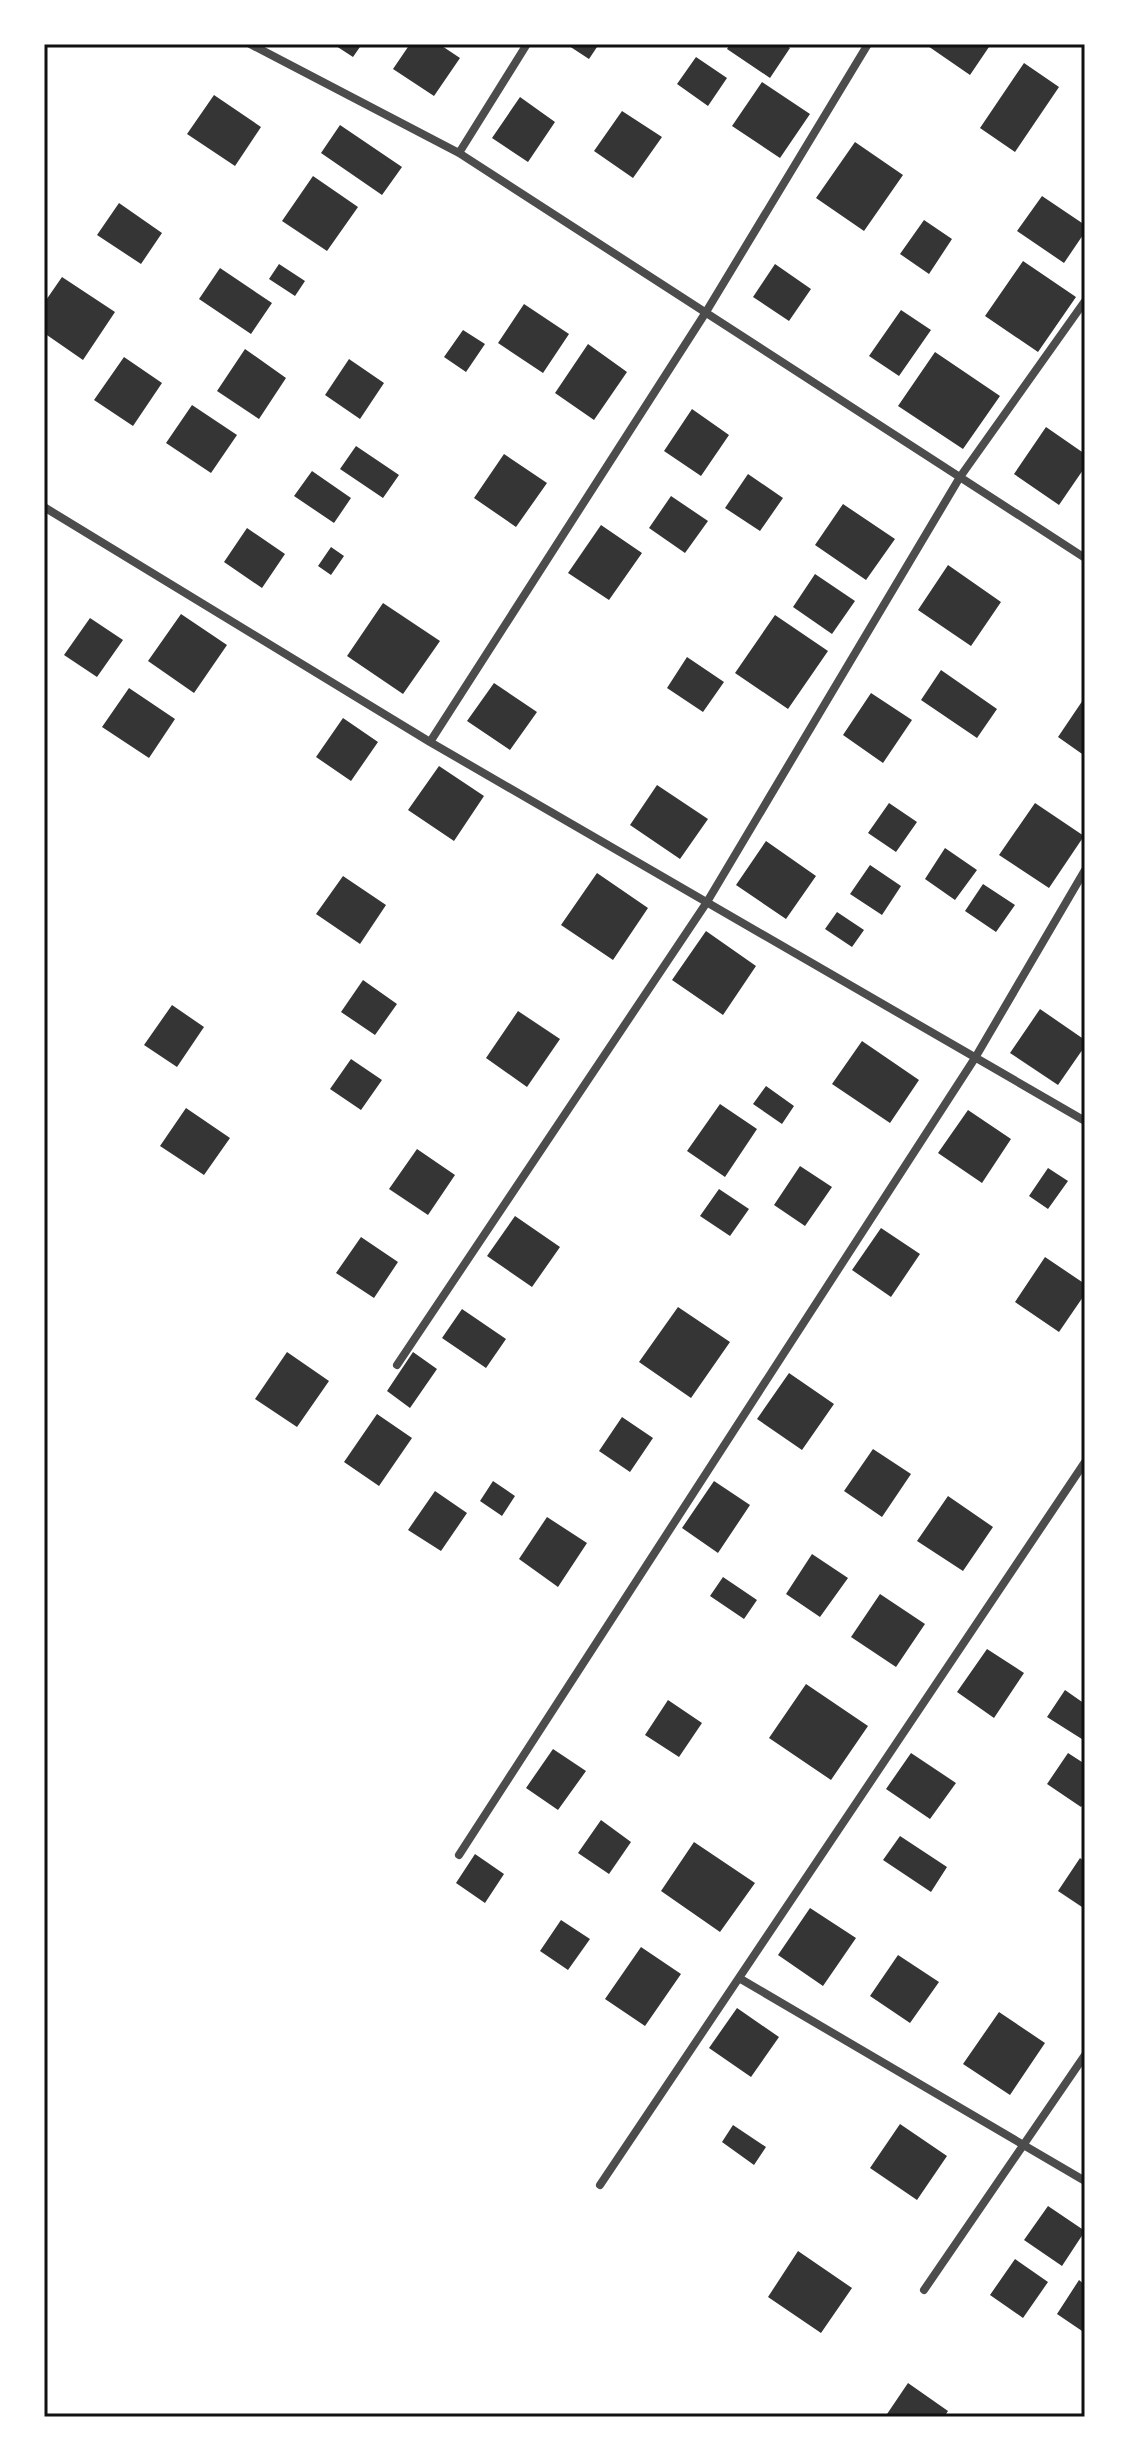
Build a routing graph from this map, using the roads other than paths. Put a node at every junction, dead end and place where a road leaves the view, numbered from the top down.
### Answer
1 (250, 44) edge
2 (527, 44) edge
3 (868, 44) edge
4 (459, 153) junction
5 (1085, 301) edge
6 (706, 312) junction
7 (960, 477) junction
8 (44, 507) edge
9 (1085, 558) edge
10 (430, 742) junction
11 (1085, 870) edge
12 (707, 902) junction
13 (975, 1058) junction
14 (1085, 1121) edge
15 (397, 1365) dead end
16 (1085, 1462) edge
17 (459, 1855) dead end
18 (739, 1978) junction
19 (1085, 2055) edge
20 (1024, 2144) junction
21 (1085, 2181) edge
22 (600, 2185) dead end
23 (924, 2290) dead end

1 - 4 street
2 - 4 street
3 - 6 street
4 - 6 street
5 - 7 street
6 - 7 street
6 - 10 street
7 - 9 street
7 - 12 street
8 - 10 street
10 - 12 street
11 - 13 street
12 - 13 street
12 - 15 street
13 - 14 street
13 - 17 street
16 - 18 street
18 - 20 street
18 - 22 street
19 - 20 street
20 - 21 street
20 - 23 street

